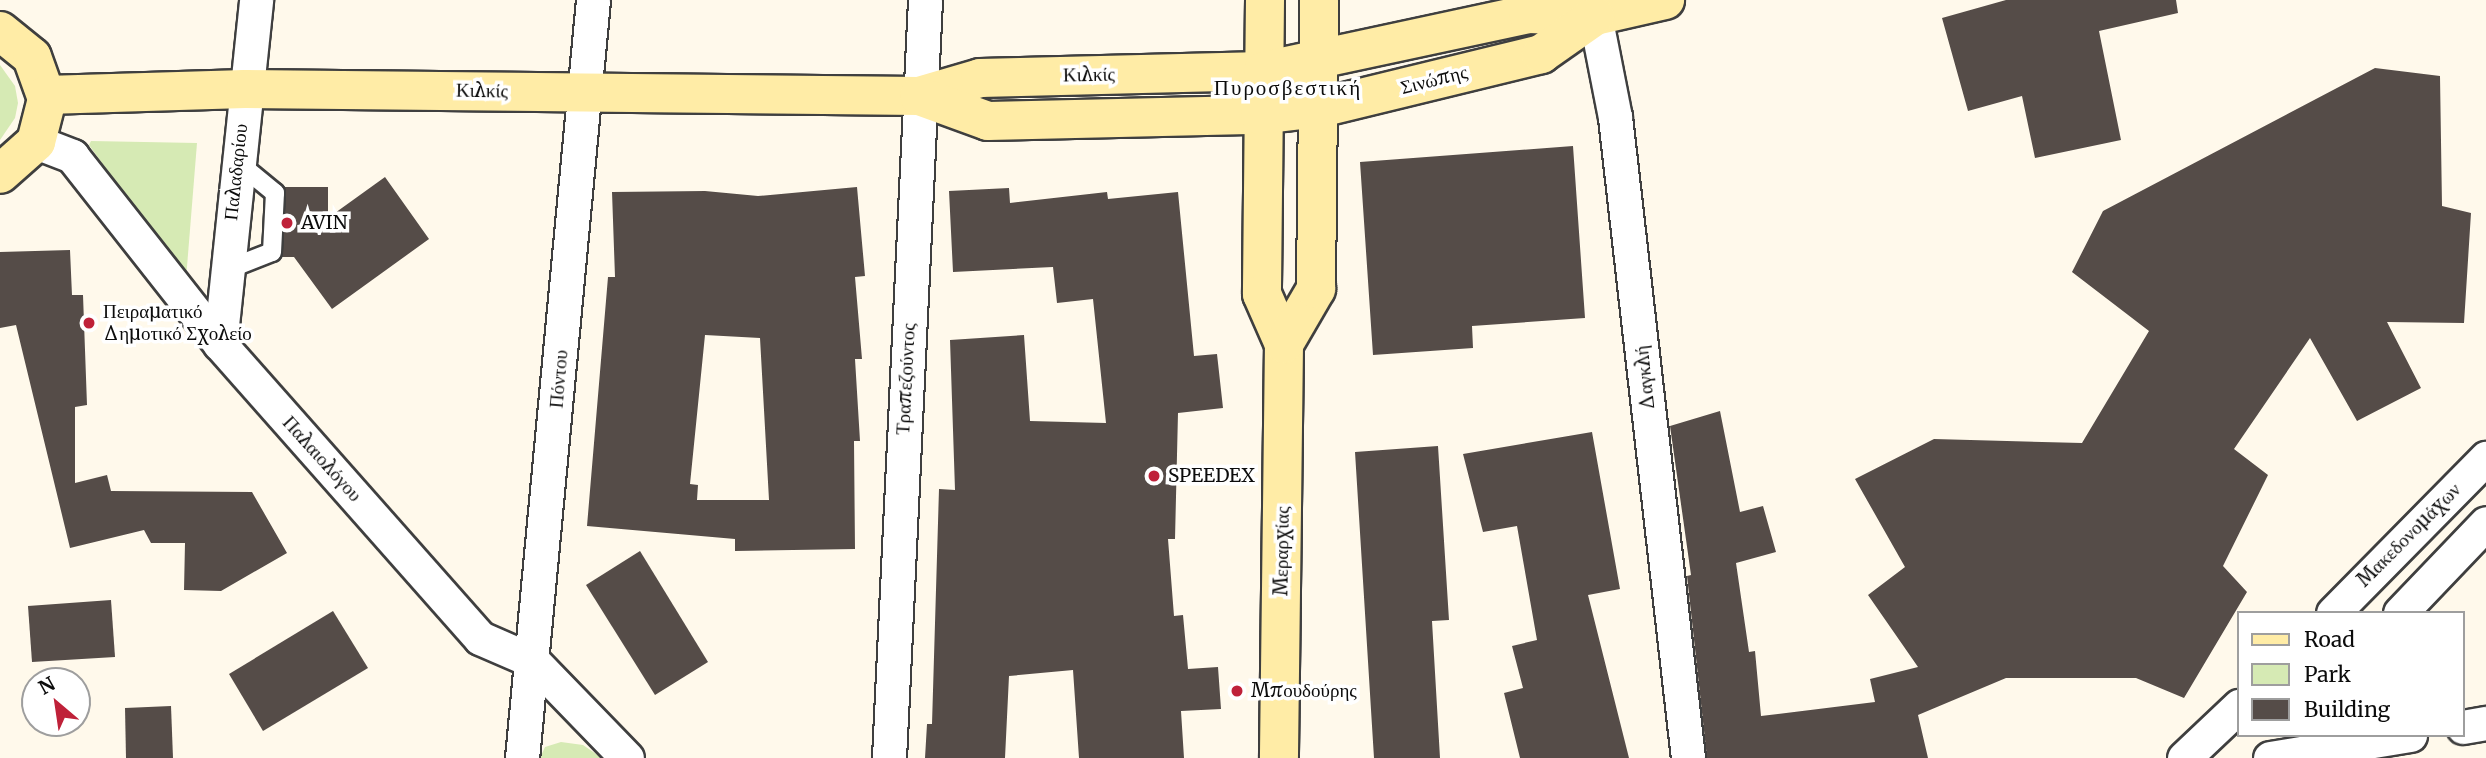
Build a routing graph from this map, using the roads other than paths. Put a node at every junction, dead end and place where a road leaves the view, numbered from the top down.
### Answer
1 (256, 0) edge
2 (593, 0) edge
3 (925, 0) edge
4 (1265, 0) edge
5 (1319, 0) edge
6 (1665, 0) edge
7 (1594, 8) edge
8 (0, 13) edge
9 (0, 31) edge
10 (32, 57) junction
11 (1319, 61) junction
12 (1263, 71) junction
13 (245, 89) junction
14 (585, 92) junction
15 (46, 95) junction
16 (919, 96) junction
17 (1320, 108) junction
18 (1261, 115) junction
19 (36, 142) junction
20 (0, 174) edge
21 (220, 344) junction
22 (1284, 344) junction
23 (2486, 458) edge
24 (2486, 523) edge
25 (2335, 611) edge
26 (2402, 611) edge
27 (533, 661) junction
28 (2238, 707) edge
29 (2486, 723) edge
30 (2465, 727) edge
31 (2287, 737) edge
32 (2398, 737) edge
33 (522, 758) edge
34 (627, 758) edge
35 (889, 758) edge
36 (1279, 758) edge
37 (1688, 758) edge
38 (2184, 758) edge
39 (2269, 758) edge

1 - 13 street, Παλαδαρίου
2 - 14 street, Πόντου
3 - 16 street, Τραπεζούντος
4 - 12 main road, Μεραρχίας
5 - 11 main road, Μεραρχίας
6 - 7 main road, Σινώπης
7 - 11 main road, Σινώπης
7 - 17 main road, Σινώπης
7 - 37 street, Δαγκλή
8 - 10 street
9 - 10 main road
10 - 15 main road
11 - 12 main road, Σινώπης
11 - 17 main road, Μεραρχίας
12 - 16 main road, Κιλκίς
12 - 18 main road, Μεραρχίας
13 - 14 main road, Κιλκίς
13 - 15 main road, Κιλκίς
13 - 21 street, Παλαδαρίου
14 - 16 main road, Κιλκίς
14 - 27 street, Πόντου
15 - 19 main road
16 - 18 main road, Κιλκίς
16 - 35 street, Τραπεζούντος
17 - 18 main road, Σινώπης
17 - 22 main road, Μεραρχίας
18 - 22 main road, Μεραρχίας
19 - 20 main road
19 - 21 street, Παλαιολόγου
21 - 27 street, Παλαιολόγου
22 - 36 main road, Μεραρχίας
23 - 25 street, Μακεδονομάχων
24 - 26 street
27 - 33 street, Πόντου
27 - 34 street, Παλαιολόγου
28 - 38 street
29 - 30 street
31 - 39 street
32 - 39 street

